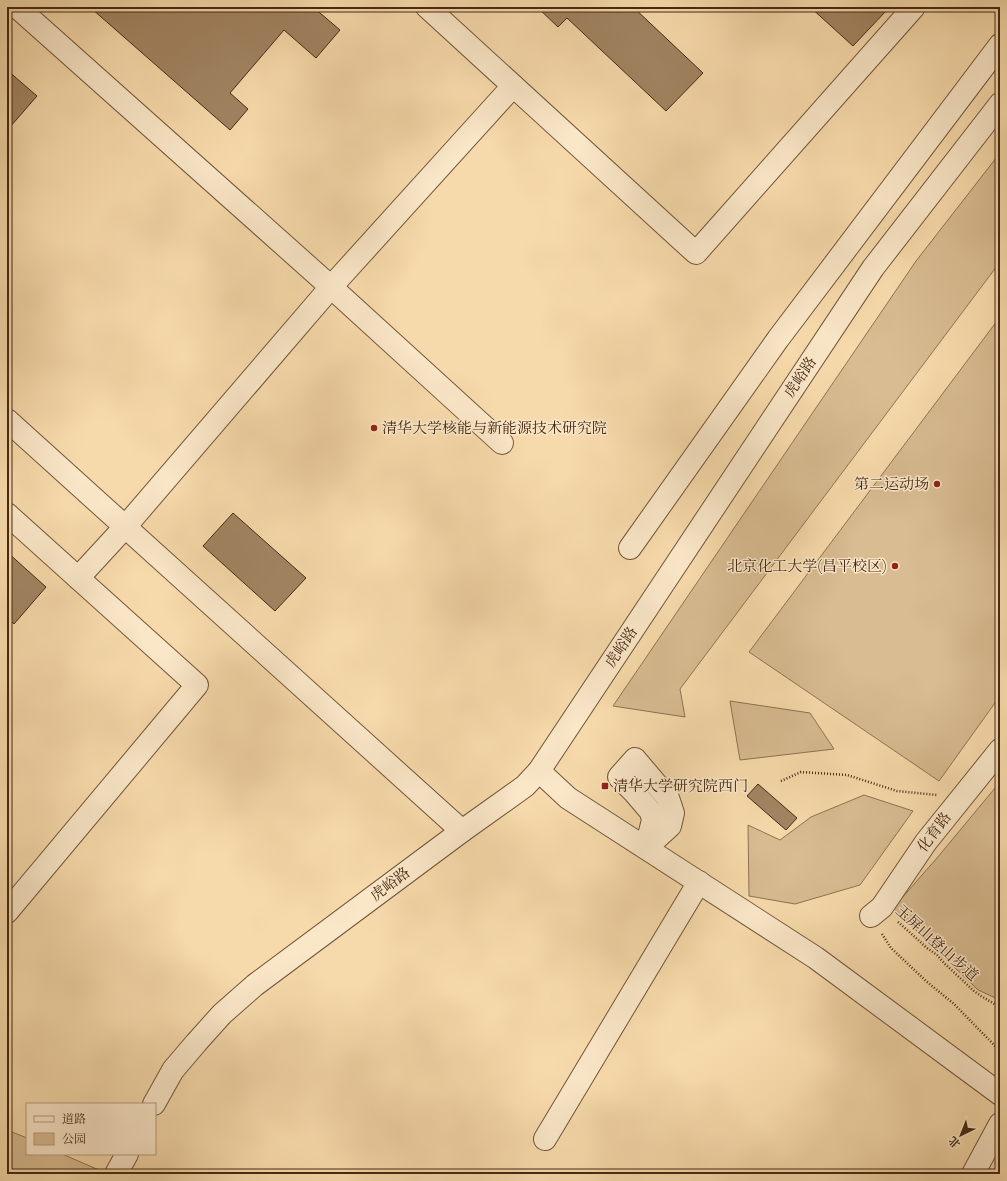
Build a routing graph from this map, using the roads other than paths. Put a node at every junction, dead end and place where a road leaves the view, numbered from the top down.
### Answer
1 (17, 7) edge
2 (427, 7) edge
3 (914, 7) edge
4 (1000, 45) edge
5 (513, 86) junction
6 (1000, 104) edge
7 (331, 287) junction
8 (7, 420) edge
9 (502, 443) dead end
10 (7, 514) edge
11 (125, 527) junction
12 (630, 548) dead end
13 (78, 578) junction
14 (1000, 750) edge
15 (539, 771) junction
16 (462, 831) junction
17 (699, 882) junction
18 (7, 912) edge
19 (876, 912) road end
20 (1000, 1094) edge
21 (155, 1103) edge
22 (1000, 1124) edge
23 (545, 1139) dead end
24 (126, 1155) edge
25 (116, 1174) edge
26 (973, 1174) edge

1 - 7 street
2 - 5 street
3 - 5 street
4 - 12 street
5 - 7 street
6 - 15 street, 虎峪路
7 - 9 street
7 - 11 street
8 - 11 street
10 - 13 street
11 - 13 street
11 - 16 street
13 - 18 street
14 - 19 street, 化育路
15 - 16 street, 虎峪路
15 - 17 street
16 - 21 street, 虎峪路
17 - 20 street
17 - 23 street
22 - 26 street
24 - 25 street

